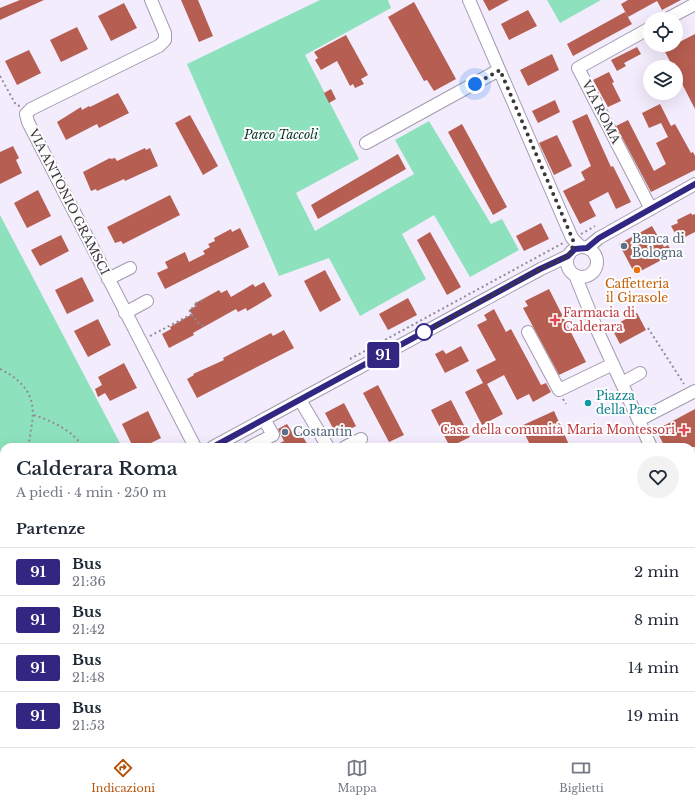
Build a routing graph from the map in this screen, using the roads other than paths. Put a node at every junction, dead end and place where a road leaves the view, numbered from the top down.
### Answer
1 (151, 0) edge
2 (469, 0) edge
3 (695, 4) edge
4 (680, 12) edge
5 (643, 32) edge
6 (500, 70) junction
7 (366, 143) dead end
8 (695, 184) edge
9 (651, 209) junction
10 (578, 247) junction
11 (550, 264) junction
12 (130, 268) dead end
13 (573, 273) junction
14 (590, 274) junction
15 (108, 279) junction
16 (583, 298) junction
17 (147, 301) dead end
18 (125, 313) junction
19 (528, 332) dead end
20 (613, 364) junction
21 (640, 373) dead end
22 (622, 383) junction
23 (692, 393) edge
24 (300, 400) junction
25 (264, 419) junction
26 (639, 420) junction
27 (361, 439) dead end
28 (193, 443) edge
29 (223, 443) edge
30 (258, 443) edge
31 (326, 443) edge
32 (353, 443) edge
33 (650, 443) edge

1 - 15 street, VIA ANTONIO GRAMSCI
2 - 6 street
3 - 4 street
5 - 9 street, VIA ROMA
6 - 7 street
6 - 10 street
8 - 9 street
9 - 10 street
10 - 11 street
10 - 13 street
10 - 14 street
11 - 13 street
11 - 24 street
12 - 15 street
13 - 14 street
13 - 16 street
14 - 16 street
15 - 18 street, VIA ANTONIO GRAMSCI
16 - 20 street
17 - 18 street
18 - 28 street, VIA ANTONIO GRAMSCI
19 - 20 street
20 - 22 street
21 - 22 street
22 - 26 street
23 - 26 street
24 - 25 street
24 - 31 street
25 - 29 street
25 - 30 street
26 - 33 street
27 - 32 street

